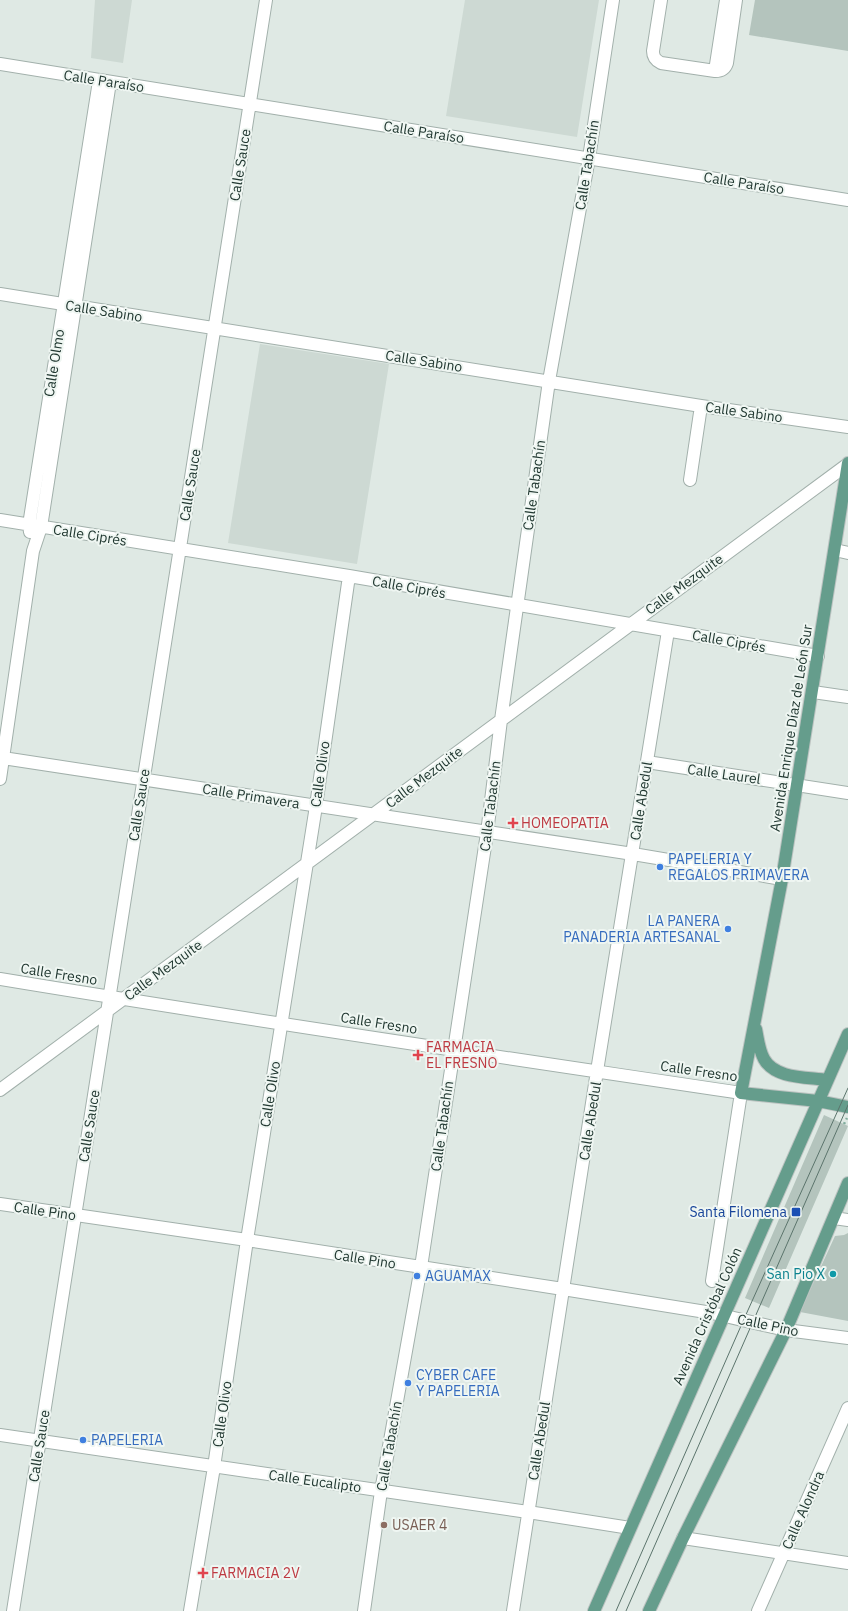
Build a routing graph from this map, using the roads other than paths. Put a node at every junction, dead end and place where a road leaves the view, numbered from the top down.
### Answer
1 (266, 0) edge
2 (613, 0) edge
3 (661, 0) edge
4 (726, 0) edge
5 (736, 0) edge
6 (0, 64) edge
7 (715, 72) junction
8 (105, 82) junction
9 (250, 105) junction
10 (589, 158) junction
11 (848, 200) edge
12 (0, 294) edge
13 (70, 306) junction
14 (214, 328) junction
15 (549, 381) junction
16 (701, 406) junction
17 (848, 427) edge
18 (848, 463) edge
19 (690, 480) dead end
20 (0, 520) edge
21 (28, 525) junction
22 (41, 527) junction
23 (180, 549) junction
24 (835, 550) junction
25 (34, 551) junction
26 (848, 553) edge
27 (349, 576) junction
28 (517, 605) junction
29 (631, 624) junction
30 (668, 631) junction
31 (818, 656) junction
32 (812, 692) junction
33 (848, 697) edge
34 (501, 720) junction
35 (3, 758) junction
36 (647, 762) junction
37 (144, 778) junction
38 (0, 779) edge
39 (797, 784) junction
40 (848, 793) edge
41 (316, 806) junction
42 (373, 815) junction
43 (487, 833) junction
44 (632, 854) junction
45 (306, 864) junction
46 (782, 879) junction
47 (0, 979) edge
48 (109, 997) junction
49 (123, 1000) junction
50 (107, 1011) junction
51 (755, 1022) junction
52 (282, 1023) junction
53 (848, 1034) edge
54 (453, 1050) junction
55 (597, 1071) junction
56 (827, 1080) junction
57 (0, 1090) edge
58 (741, 1093) junction
59 (818, 1101) junction
60 (848, 1107) edge
61 (848, 1183) edge
62 (0, 1204) edge
63 (75, 1215) junction
64 (834, 1218) junction
65 (848, 1220) edge
66 (247, 1240) junction
67 (421, 1267) junction
68 (712, 1281) dead end
69 (563, 1289) junction
70 (724, 1315) junction
71 (786, 1330) junction
72 (848, 1338) edge
73 (848, 1408) edge
74 (0, 1435) edge
75 (40, 1441) junction
76 (214, 1467) junction
77 (381, 1491) junction
78 (528, 1512) junction
79 (630, 1528) junction
80 (683, 1538) junction
81 (784, 1553) junction
82 (848, 1563) edge
83 (13, 1611) edge
84 (190, 1611) edge
85 (364, 1611) edge
86 (513, 1611) edge
87 (594, 1611) edge
88 (650, 1611) edge
89 (758, 1611) edge

1 - 9 street, Calle Sauce
2 - 10 street, Calle Tabachín
3 - 7 street
4 - 7 street
5 - 7 street
6 - 8 street, Calle Paraíso
8 - 9 street, Calle Paraíso
8 - 13 street, Calle Olmo
9 - 10 street, Calle Paraíso
9 - 14 street, Calle Sauce
10 - 11 street, Calle Paraíso
10 - 15 street, Calle Tabachín
12 - 13 street, Calle Sabino
13 - 14 street, Calle Sabino
13 - 21 street, Calle Olmo
13 - 22 street, Calle Olmo
14 - 15 street, Calle Sabino
14 - 23 street, Calle Sauce
15 - 16 street, Calle Sabino
15 - 28 street, Calle Tabachín
16 - 17 street, Calle Sabino
16 - 19 street
18 - 24 main road, Avenida Enrique Díaz de León Sur
18 - 29 street, Calle Mezquite
20 - 21 street, Calle Ciprés
21 - 22 street, Calle Ciprés
21 - 25 street, Calle Olmo
22 - 23 street, Calle Ciprés
22 - 25 street, Calle Olmo
23 - 27 street, Calle Ciprés
23 - 37 street, Calle Sauce
24 - 26 street
24 - 31 main road, Avenida Enrique Díaz de León Sur
25 - 35 street, Calle Olmo
27 - 28 street, Calle Ciprés
27 - 41 street, Calle Olivo
28 - 29 street, Calle Ciprés
28 - 34 street, Calle Tabachín
29 - 30 street, Calle Ciprés
29 - 34 street, Calle Mezquite
30 - 31 street, Calle Ciprés
30 - 36 street, Calle Abedul
31 - 32 main road, Avenida Enrique Díaz de León Sur
32 - 33 street
32 - 39 main road, Avenida Enrique Díaz de León Sur
34 - 42 street, Calle Mezquite
34 - 43 street, Calle Tabachín
35 - 37 street, Calle Primavera
35 - 38 street, Calle Olmo
36 - 39 street, Calle Laurel
36 - 44 street, Calle Abedul
37 - 41 street, Calle Primavera
37 - 48 street, Calle Sauce
39 - 40 street, Calle Laurel
39 - 46 main road, Avenida Enrique Díaz de León Sur
41 - 42 street, Calle Primavera
41 - 45 street, Calle Olivo
42 - 43 street, Calle Primavera
42 - 45 street, Calle Mezquite
43 - 44 street, Calle Primavera
43 - 54 street, Calle Tabachín
44 - 46 street, Calle Primavera
44 - 55 street, Calle Abedul
45 - 49 street, Calle Mezquite
45 - 52 street, Calle Olivo
46 - 51 main road, Avenida Enrique Díaz de León Sur
47 - 48 street, Calle Fresno
48 - 49 street, Calle Fresno
48 - 50 street, Calle Sauce
49 - 50 street, Calle Mezquite
49 - 52 street, Calle Fresno
50 - 57 street, Calle Mezquite
50 - 63 street, Calle Sauce
51 - 56 main road
51 - 58 main road, Avenida Enrique Díaz de León Sur
52 - 54 street, Calle Fresno
52 - 66 street, Calle Olivo
53 - 56 main road, Avenida Cristóbal Colón
54 - 55 street, Calle Fresno
54 - 67 street, Calle Tabachín
55 - 58 street, Calle Fresno
55 - 69 street, Calle Abedul
56 - 59 main road, Avenida Cristóbal Colón
58 - 59 main road, Calle Fresno
58 - 68 street, Avenida Enrique Díaz de León Sur
59 - 60 main road, Calle Fresno
59 - 70 main road, Avenida Cristóbal Colón
61 - 64 main road
62 - 63 street, Calle Pino
63 - 66 street, Calle Pino
63 - 75 street, Calle Sauce
64 - 65 street
64 - 71 main road
66 - 67 street, Calle Pino
66 - 76 street, Calle Olivo
67 - 69 street, Calle Pino
67 - 77 street, Calle Tabachín
69 - 70 street, Calle Pino
69 - 78 street, Calle Abedul
70 - 71 street, Calle Pino
70 - 79 main road, Avenida Cristóbal Colón
71 - 72 street, Calle Pino
71 - 80 main road
73 - 81 street, Calle Alondra
74 - 75 street, Calle Eucalipto
75 - 76 street, Calle Eucalipto
75 - 83 street, Calle Sauce
76 - 77 street, Calle Eucalipto
76 - 84 street, Calle Olivo
77 - 78 street, Calle Eucalipto
77 - 85 street, Calle Tabachín
78 - 79 street, Calle Eucalipto
78 - 86 street, Calle Abedul
79 - 87 main road, Avenida Cristóbal Colón
80 - 81 street
80 - 88 main road
81 - 82 street
81 - 89 street, Calle Alondra

